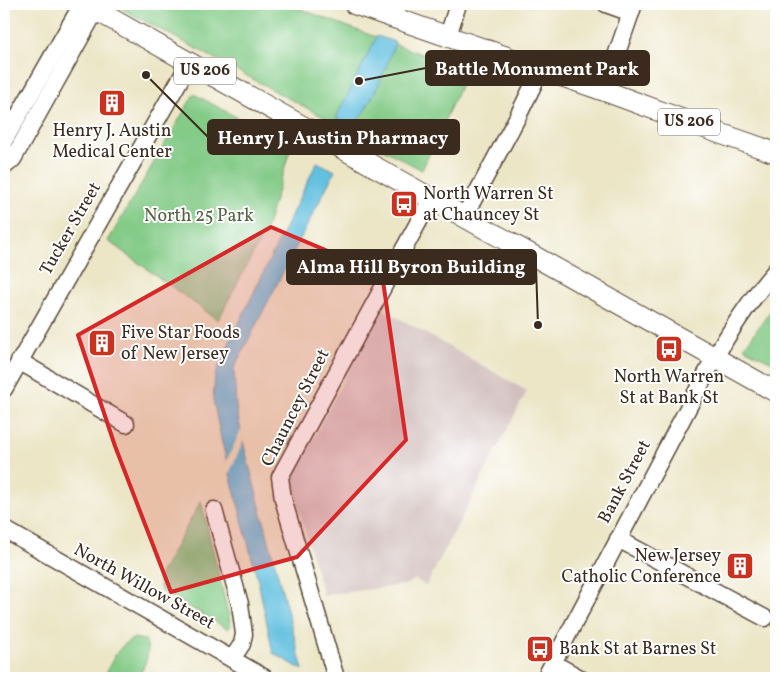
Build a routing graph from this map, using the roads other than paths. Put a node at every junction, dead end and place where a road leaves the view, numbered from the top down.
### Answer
1 (354, 4) edge
2 (458, 4) edge
3 (606, 4) edge
4 (88, 6) edge
5 (633, 8) edge
6 (448, 36) junction
7 (190, 62) junction
8 (541, 69) junction
9 (602, 90) junction
10 (4, 140) edge
11 (776, 153) edge
12 (4, 167) edge
13 (431, 199) junction
14 (464, 217) junction
15 (776, 270) edge
16 (715, 357) junction
17 (19, 361) junction
18 (4, 389) edge
19 (776, 392) edge
20 (126, 424) dead end
21 (214, 510) dead end
22 (4, 530) edge
23 (618, 539) junction
24 (766, 618) dead end
25 (232, 659) junction
26 (553, 663) junction
27 (265, 678) edge
28 (336, 678) edge
29 (544, 678) edge
30 (580, 678) edge

1 - 6 main road, US 206
2 - 6 street
3 - 5 street
4 - 7 main road, US 206
4 - 10 street
4 - 12 street
5 - 9 street
6 - 8 main road, US 206
7 - 13 main road, US 206
7 - 17 street, Tucker Street
8 - 9 main road, US 206
8 - 14 street
9 - 11 main road, US 206
13 - 14 main road, US 206
13 - 28 street, Chauncey Street
14 - 16 main road, US 206
15 - 16 street, Bank Street
16 - 19 main road, US 206
16 - 23 street, Bank Street
17 - 18 street, Tucker Street
17 - 20 street
21 - 25 street
22 - 25 street, North Willow Street
23 - 24 street
23 - 26 street, Bank Street
25 - 27 street, North Willow Street
26 - 29 street, Bank Street
26 - 30 street

